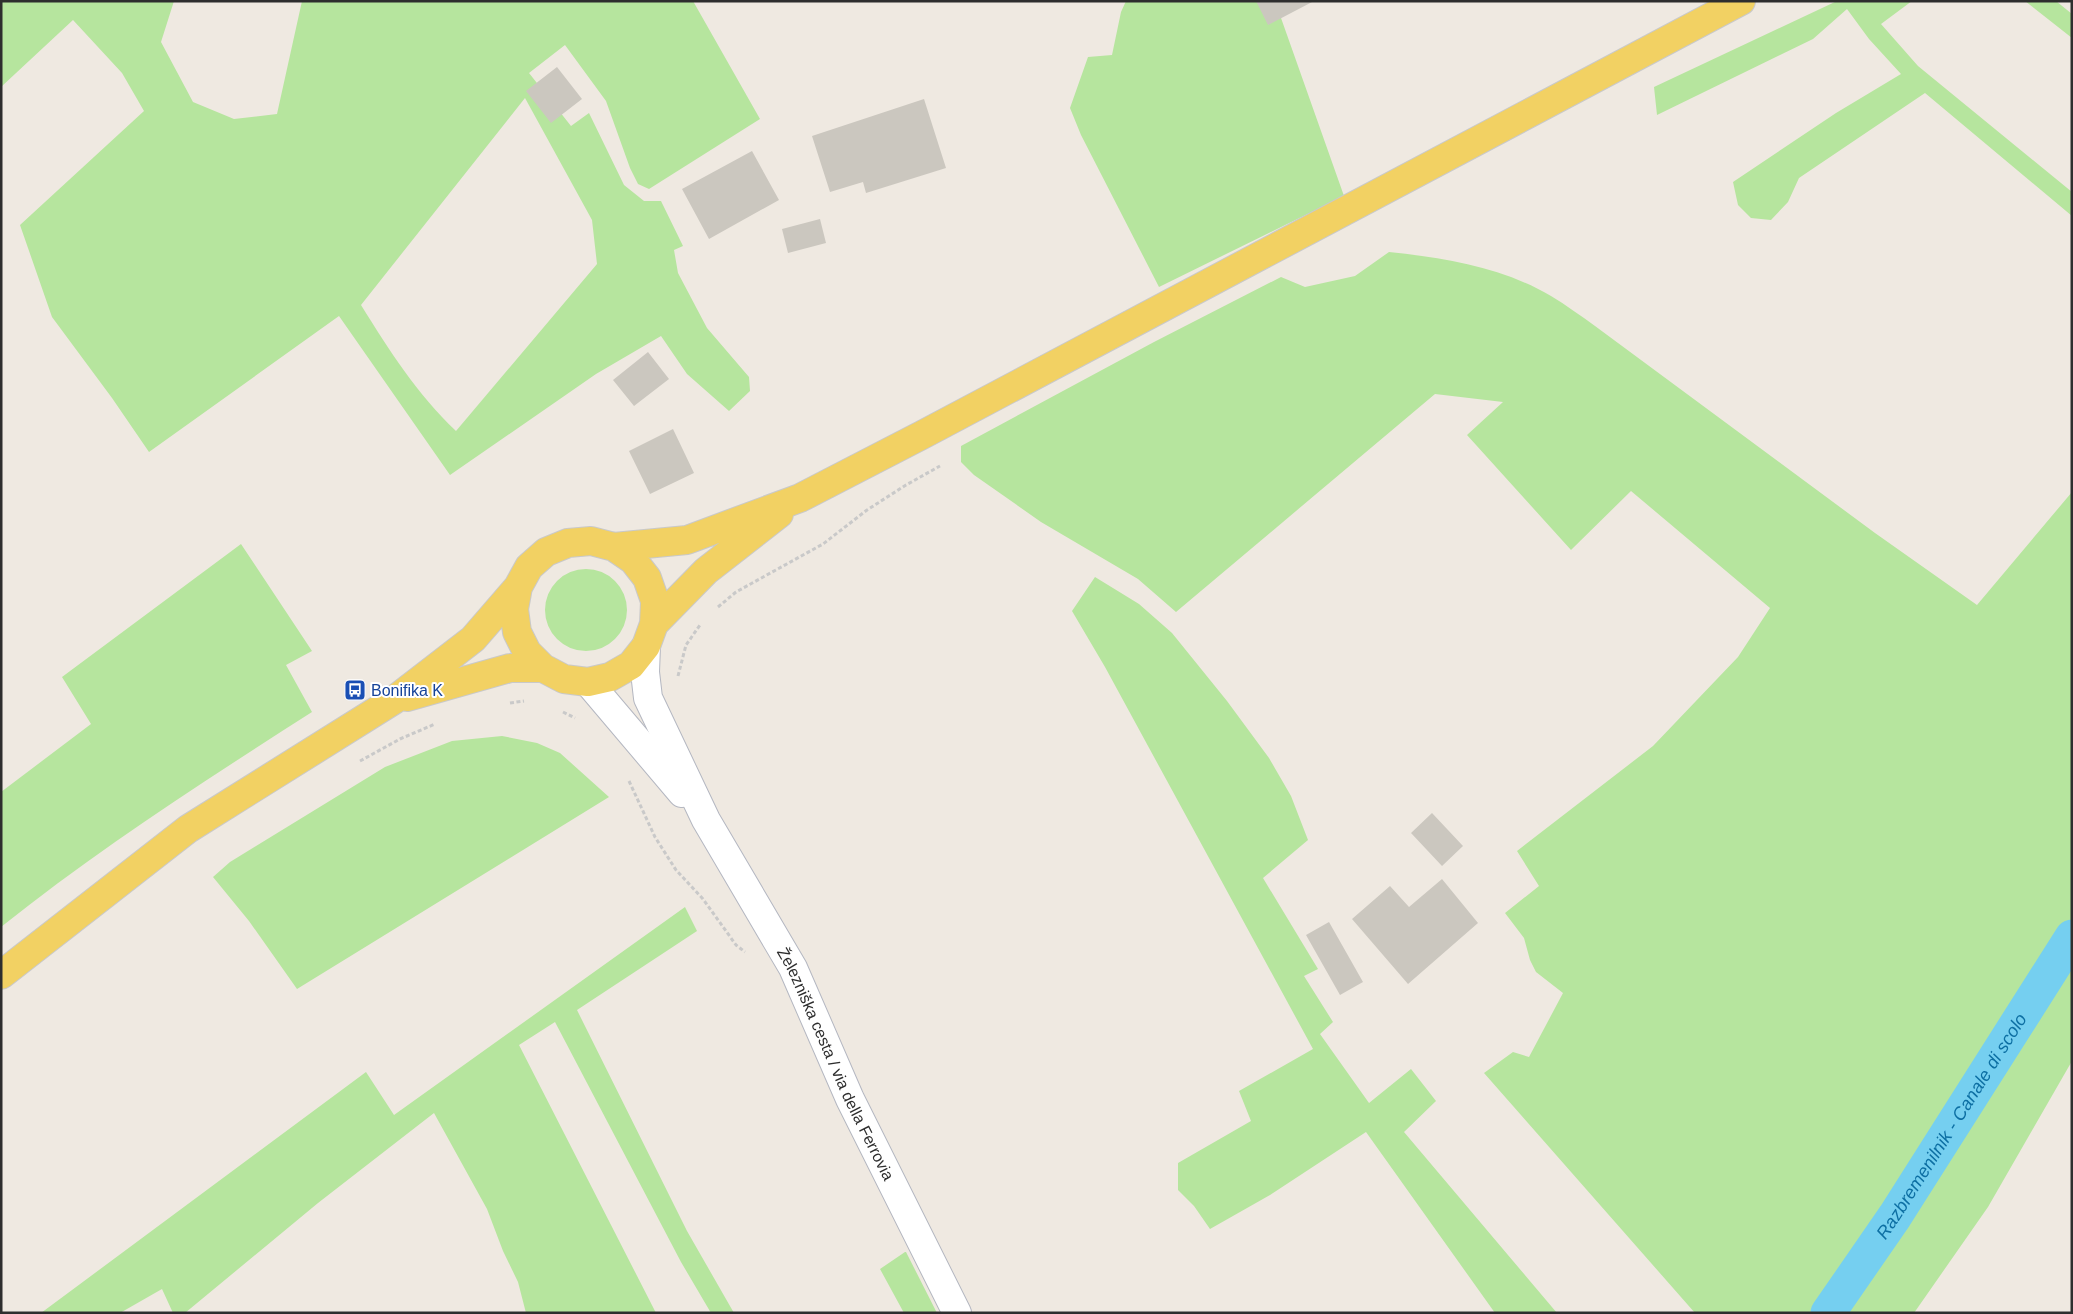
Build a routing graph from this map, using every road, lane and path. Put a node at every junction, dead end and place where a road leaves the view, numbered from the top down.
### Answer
1 (1741, 1) edge
2 (940, 466) dead end
3 (800, 498) junction
4 (614, 547) junction
5 (518, 587) junction
6 (713, 611) dead end
7 (700, 624) dead end
8 (650, 635) junction
9 (543, 668) junction
10 (678, 678) dead end
11 (588, 682) junction
12 (394, 700) junction
13 (532, 701) dead end
14 (504, 703) dead end
15 (556, 710) dead end
16 (442, 721) dead end
17 (579, 721) dead end
18 (357, 762) dead end
19 (625, 774) dead end
20 (706, 820) junction
21 (751, 956) dead end
22 (1, 975) edge
23 (956, 1313) edge

1 - 3 main road
2 - 6 path
3 - 4 main road
3 - 8 main road
4 - 5 main road
4 - 8 main road
5 - 9 main road
5 - 12 main road
7 - 10 path
8 - 11 main road
8 - 20 street, Železniška cesta / via della Ferrovia
9 - 11 main road
9 - 12 main road
11 - 20 street, Železniška cesta / via della Ferrovia
12 - 22 main road
13 - 14 path
15 - 17 path
16 - 18 path
19 - 21 path
20 - 23 street, Železniška cesta / via della Ferrovia

